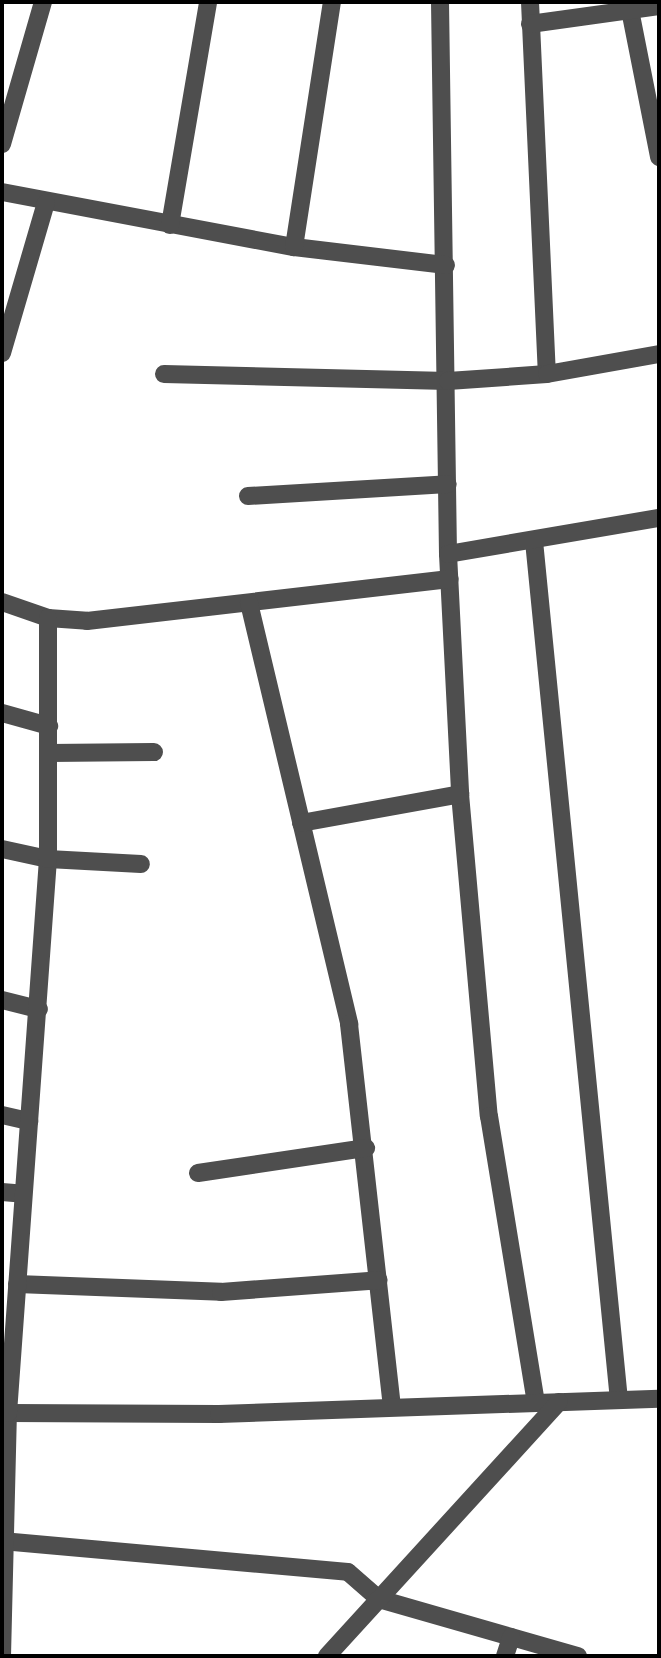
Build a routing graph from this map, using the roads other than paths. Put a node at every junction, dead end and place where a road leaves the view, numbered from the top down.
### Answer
1 (43, 2) edge
2 (208, 2) edge
3 (332, 2) edge
4 (440, 2) edge
5 (530, 2) edge
6 (659, 6) edge
7 (630, 10) junction
8 (530, 24) junction
9 (2, 144) edge
10 (659, 157) edge
11 (2, 192) edge
12 (46, 202) junction
13 (170, 225) junction
14 (293, 247) junction
15 (446, 265) junction
16 (2, 353) edge
17 (659, 355) edge
18 (164, 374) dead end
19 (547, 374) junction
20 (448, 381) junction
21 (448, 484) junction
22 (248, 496) dead end
23 (659, 518) edge
24 (534, 541) junction
25 (448, 554) junction
26 (450, 579) junction
27 (2, 602) edge
28 (249, 603) junction
29 (48, 618) junction
30 (2, 713) edge
31 (49, 726) junction
32 (154, 752) dead end
33 (49, 753) junction
34 (460, 794) junction
35 (301, 823) junction
36 (2, 849) edge
37 (48, 859) junction
38 (141, 864) dead end
39 (2, 1000) edge
40 (39, 1010) junction
41 (2, 1115) edge
42 (29, 1121) junction
43 (366, 1148) junction
44 (198, 1173) dead end
45 (2, 1192) edge
46 (23, 1194) junction
47 (379, 1280) junction
48 (17, 1284) junction
49 (7, 1356) edge
50 (659, 1399) edge
51 (619, 1400) junction
52 (536, 1402) junction
53 (559, 1402) junction
54 (392, 1407) junction
55 (8, 1413) junction
56 (4, 1541) edge
57 (379, 1599) junction
58 (511, 1637) junction
59 (2, 1656) edge
60 (327, 1656) edge
61 (505, 1656) edge
62 (578, 1656) edge

1 - 9 street
2 - 13 street
3 - 14 street
4 - 15 street
5 - 8 street
6 - 7 street
7 - 8 street
7 - 10 street
8 - 19 street
11 - 12 street
12 - 13 street
12 - 16 street
13 - 14 street
14 - 15 street
15 - 20 street
17 - 19 street
18 - 20 street
19 - 20 street
20 - 21 street
21 - 22 street
21 - 25 street
23 - 24 street
24 - 25 street
24 - 51 street
25 - 26 street
26 - 28 street
26 - 34 street
27 - 29 street
28 - 29 street
28 - 35 street
29 - 31 street
30 - 31 street
31 - 33 street
32 - 33 street
33 - 37 street
34 - 35 street
34 - 52 street
35 - 43 street
36 - 37 street
37 - 38 street
37 - 40 street
39 - 40 street
40 - 42 street
41 - 42 street
42 - 46 street
43 - 44 street
43 - 47 street
45 - 46 street
46 - 48 street
47 - 48 street
47 - 54 street
48 - 49 street
49 - 55 street
50 - 51 street
51 - 53 street
52 - 53 street
52 - 54 street
53 - 57 street
54 - 55 street
55 - 56 street
56 - 57 street
56 - 59 street
57 - 58 street
57 - 60 street
58 - 61 street
58 - 62 street

